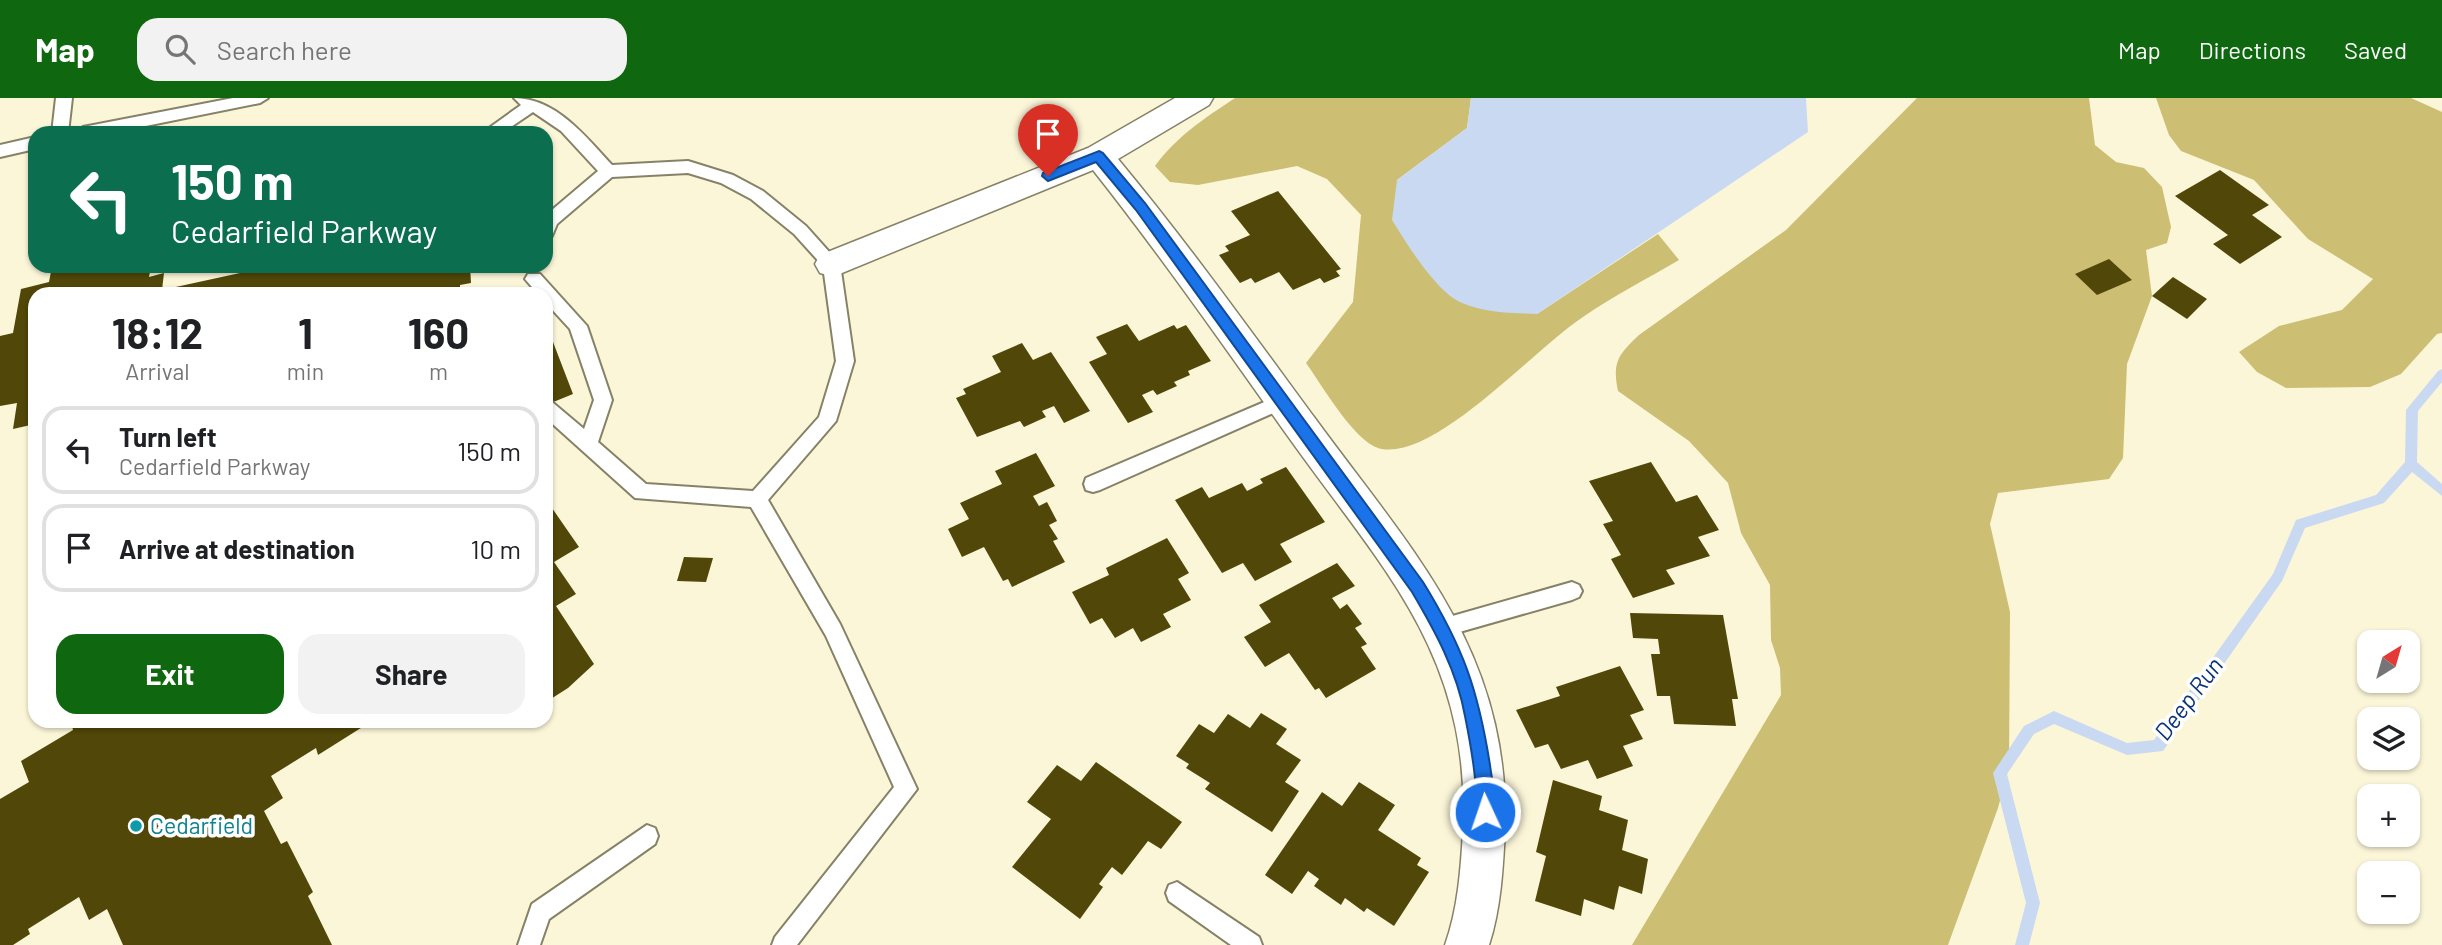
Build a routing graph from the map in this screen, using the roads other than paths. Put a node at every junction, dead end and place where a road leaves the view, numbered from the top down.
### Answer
1 (64, 98) edge
2 (260, 98) edge
3 (1198, 98) edge
4 (527, 101) edge
5 (61, 126) edge
6 (118, 126) edge
7 (498, 126) edge
8 (28, 145) edge
9 (0, 151) edge
10 (1099, 156) junction
11 (608, 171) junction
12 (553, 218) edge
13 (831, 264) junction
14 (553, 300) edge
15 (1283, 401) junction
16 (553, 413) edge
17 (588, 444) junction
18 (1093, 484) dead end
19 (757, 499) junction
20 (1572, 592) dead end
21 (1442, 628) junction
22 (646, 836) dead end
23 (1177, 892) dead end
24 (528, 945) edge
25 (783, 945) edge
26 (1251, 945) edge
27 (1467, 945) edge

1 - 5 lane
2 - 6 lane
3 - 10 street
4 - 7 lane
4 - 11 lane
8 - 9 lane
10 - 13 street
10 - 15 street
11 - 12 lane
11 - 13 lane
13 - 19 lane
14 - 17 lane
15 - 18 lane
15 - 21 street
16 - 17 lane
17 - 19 lane
19 - 25 lane
20 - 21 lane
21 - 27 street
22 - 24 lane
23 - 26 lane

